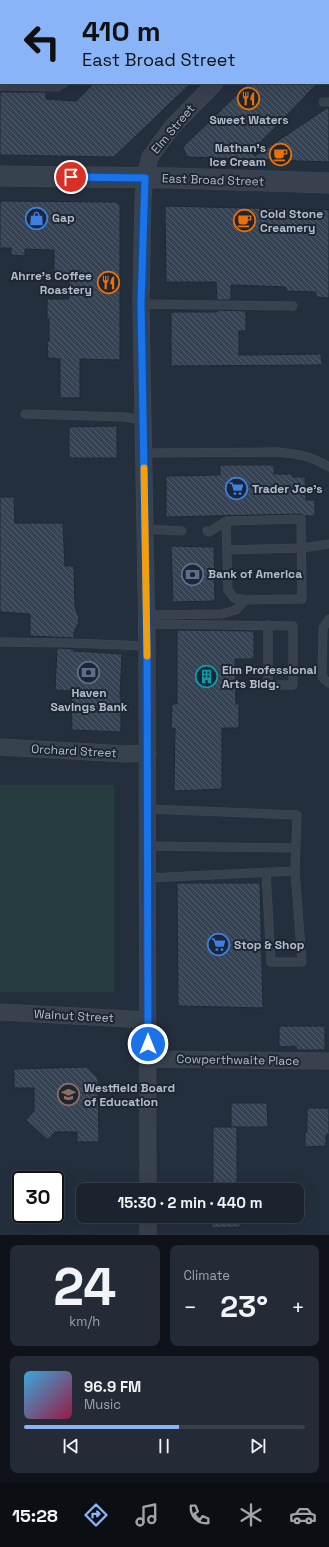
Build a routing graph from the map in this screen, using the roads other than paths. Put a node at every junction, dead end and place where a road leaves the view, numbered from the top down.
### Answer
1 (62, 84) edge
2 (214, 84) edge
3 (0, 86) edge
4 (0, 176) edge
5 (145, 178) junction
6 (329, 183) edge
7 (141, 304) junction
8 (293, 306) dead end
9 (25, 414) dead end
10 (143, 420) junction
11 (144, 453) junction
12 (329, 467) edge
13 (226, 521) junction
14 (145, 530) junction
15 (182, 531) dead end
16 (207, 531) dead end
17 (329, 544) edge
18 (302, 548) junction
19 (228, 550) junction
20 (245, 600) junction
21 (329, 619) edge
22 (147, 620) junction
23 (268, 625) junction
24 (0, 642) edge
25 (147, 646) junction
26 (329, 683) edge
27 (0, 748) edge
28 (148, 753) junction
29 (148, 809) junction
30 (148, 846) junction
31 (296, 848) junction
32 (295, 871) junction
33 (266, 872) junction
34 (148, 878) junction
35 (0, 1012) edge
36 (148, 1020) junction
37 (148, 1059) junction
38 (329, 1061) edge
39 (148, 1183) edge
40 (148, 1223) edge
41 (148, 1235) edge

1 - 3 lane
2 - 5 street, Elm Street
4 - 5 street, East Broad Street
5 - 6 street, East Broad Street
5 - 7 street, Elm Street
7 - 8 lane
7 - 10 street, Elm Street
9 - 10 lane
10 - 11 street, Elm Street
11 - 12 lane
11 - 14 street, Elm Street
13 - 16 lane
13 - 18 lane
13 - 19 lane
14 - 15 lane
14 - 22 street, Elm Street
17 - 18 lane
18 - 19 lane
18 - 20 lane
19 - 20 lane
20 - 22 lane
21 - 26 lane
22 - 23 lane
22 - 25 street, Elm Street
23 - 23 lane
24 - 25 lane
25 - 28 street, Elm Street
27 - 28 street, Orchard Street
28 - 29 street, Elm Street
29 - 30 street, Elm Street
29 - 31 lane
30 - 31 lane
30 - 34 street, Elm Street
31 - 32 lane
32 - 33 lane
32 - 33 lane
33 - 34 lane
34 - 36 street, Elm Street
35 - 36 street, Walnut Street
36 - 37 street, Elm Street
37 - 38 street, Cowperthwaite Place
37 - 39 street, Elm Street
40 - 41 street

